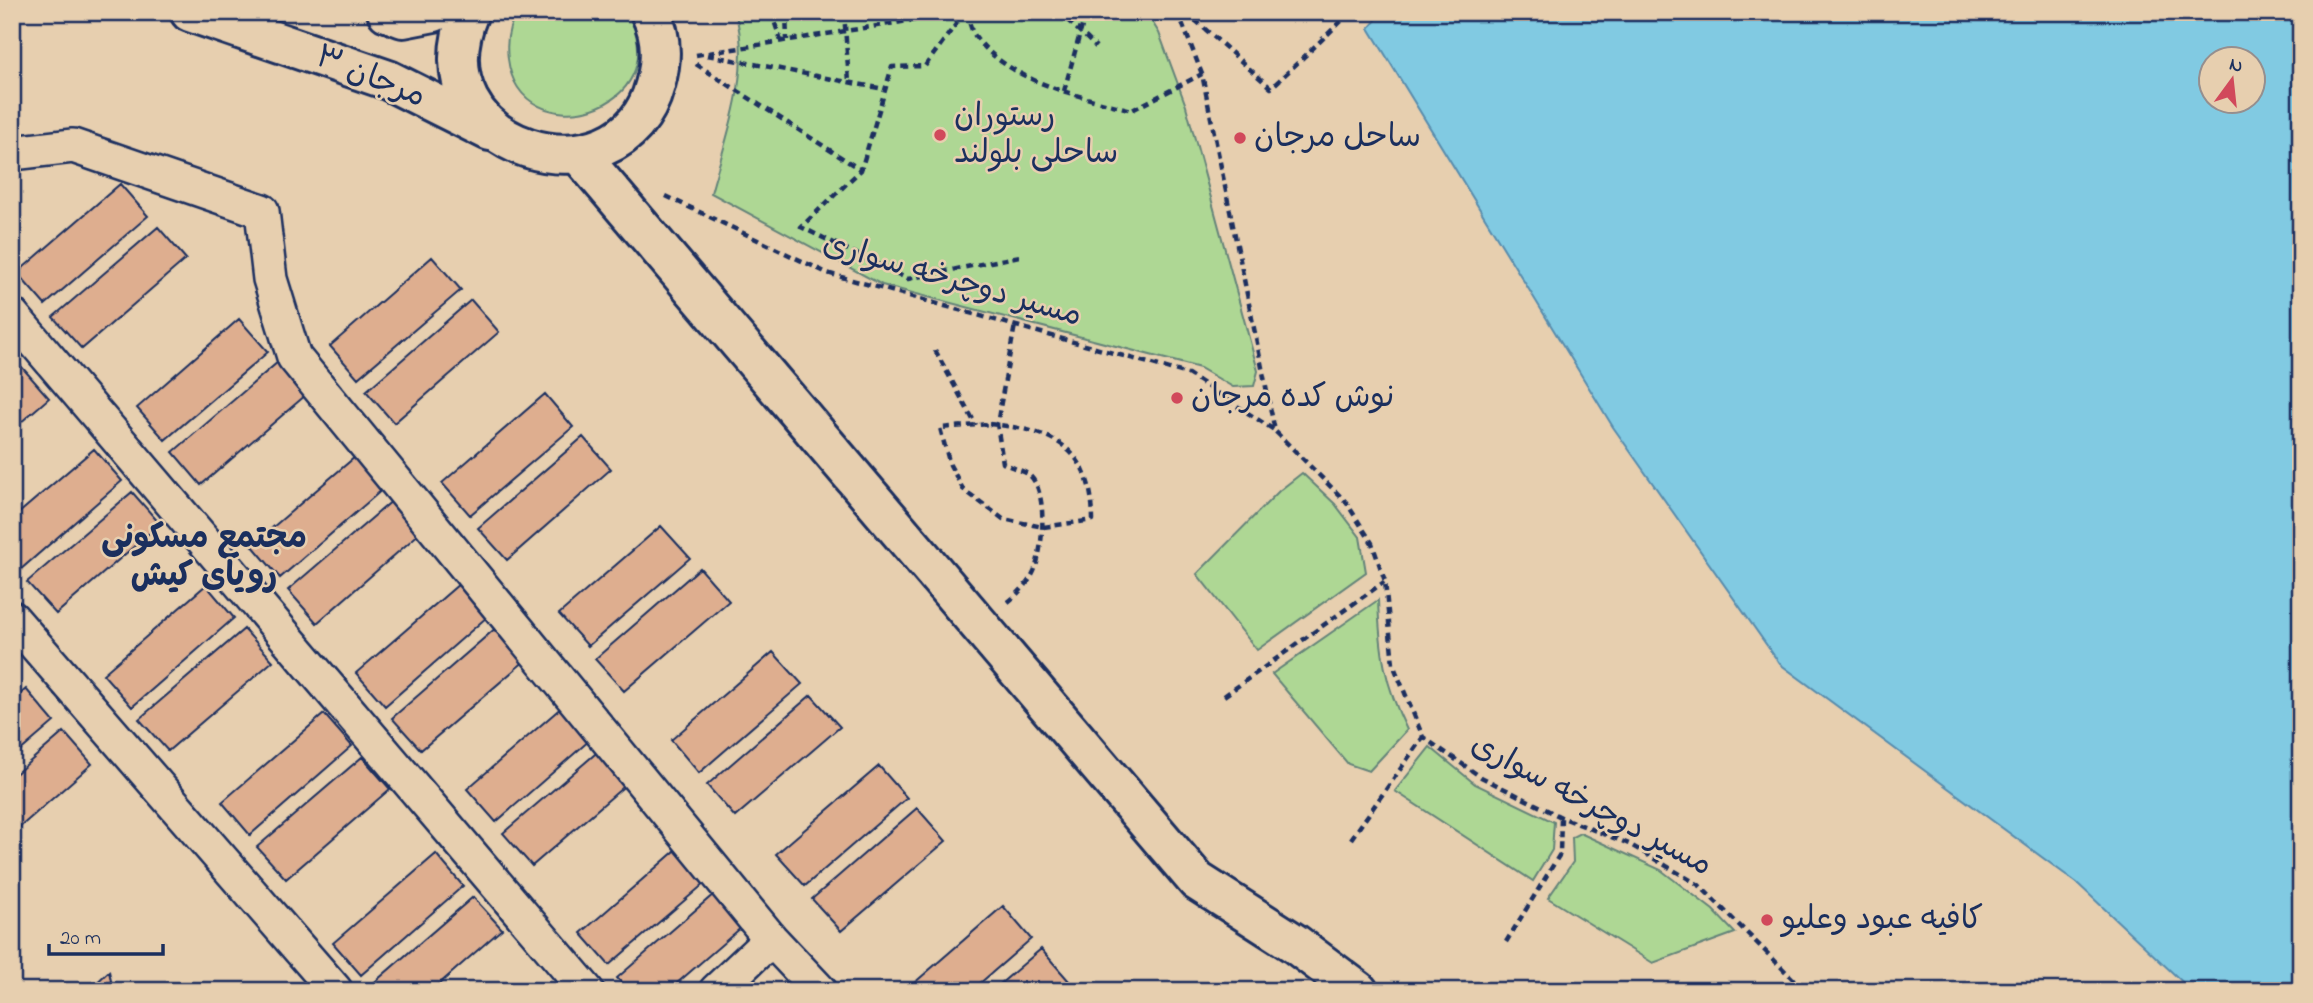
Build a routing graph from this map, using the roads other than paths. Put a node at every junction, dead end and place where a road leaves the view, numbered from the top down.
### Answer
1 (190, 12) edge
2 (387, 12) edge
3 (433, 12) edge
4 (469, 12) edge
5 (650, 12) edge
6 (505, 139) junction
7 (12, 153) edge
8 (578, 153) junction
9 (12, 315) edge
10 (12, 618) edge
11 (771, 939) junction
12 (335, 990) edge
13 (587, 991) edge
14 (716, 991) edge
15 (820, 991) edge
16 (1358, 991) edge

1 - 6 street, مرجان ۳
2 - 3 street
4 - 6 street
5 - 8 street
6 - 8 street, مرجان ۳
7 - 11 street
8 - 16 street
9 - 13 street
10 - 12 street
11 - 14 street
11 - 15 street

